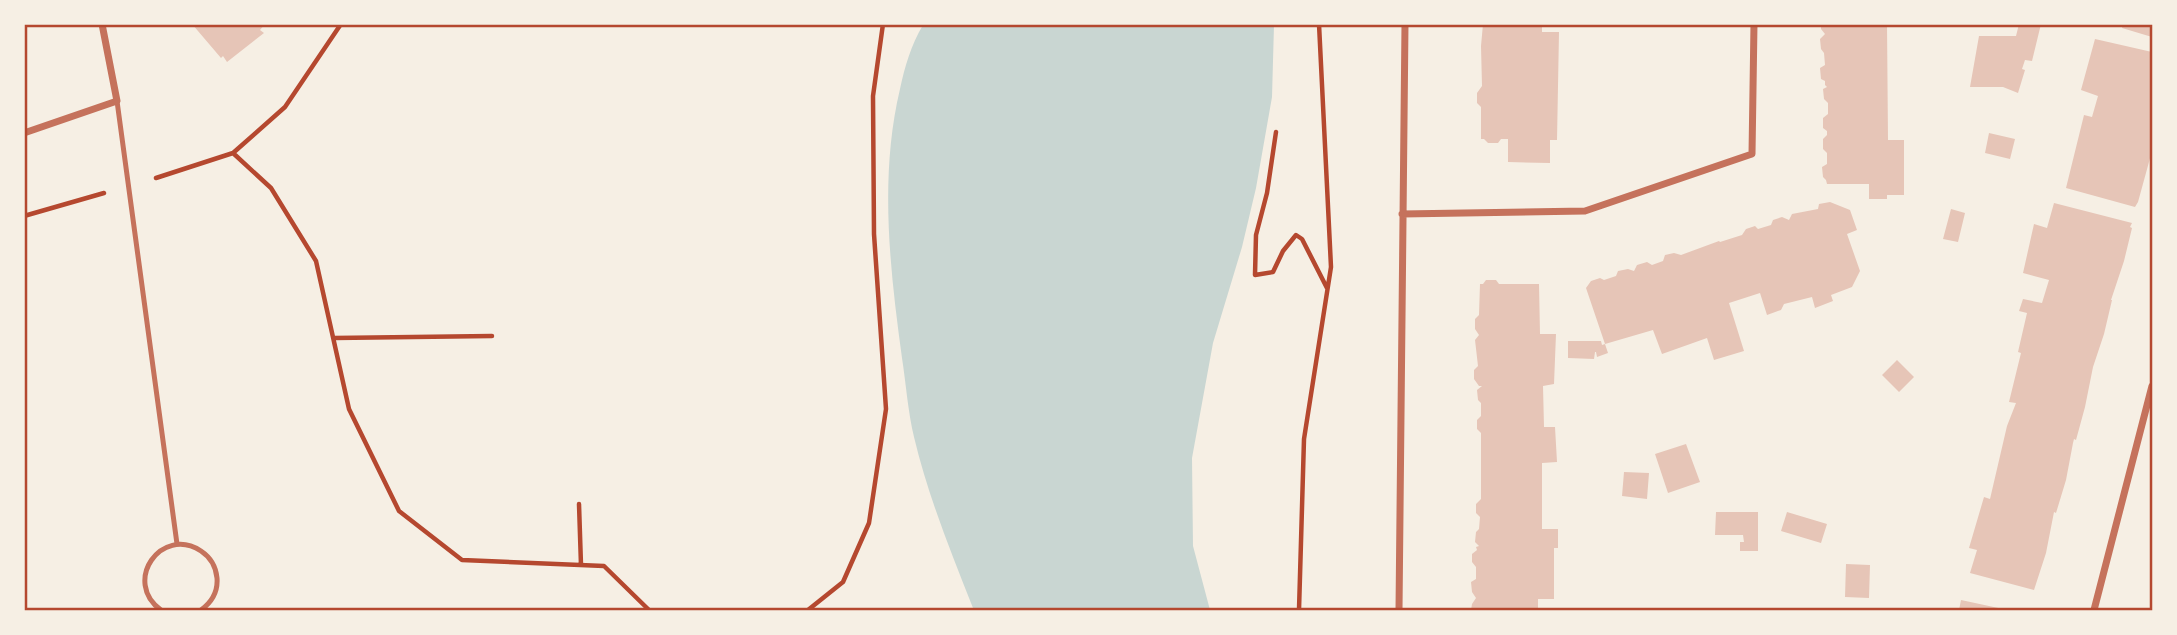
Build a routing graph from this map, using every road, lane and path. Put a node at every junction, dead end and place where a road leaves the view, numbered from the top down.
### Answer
1 (102, 24) edge
2 (341, 24) edge
3 (884, 24) edge
4 (1319, 24) edge
5 (1405, 24) edge
6 (1754, 24) edge
7 (117, 101) junction
8 (1276, 132) dead end
9 (24, 134) edge
10 (233, 153) junction
11 (129, 187) junction
12 (1402, 214) junction
13 (24, 216) edge
14 (1327, 289) junction
15 (492, 336) dead end
16 (334, 338) junction
17 (2152, 387) edge
18 (579, 504) dead end
19 (177, 544) junction
20 (581, 565) junction
21 (161, 611) edge
22 (201, 611) edge
23 (649, 611) edge
24 (808, 611) edge
25 (1299, 611) edge
26 (1399, 611) edge
27 (2094, 611) edge

1 - 7 street
2 - 10 path
3 - 24 path
4 - 14 path
5 - 12 street
6 - 12 street
7 - 9 street
7 - 11 lane
8 - 14 path
10 - 11 path
10 - 16 path
11 - 13 path
11 - 19 lane
12 - 26 street
14 - 25 path
15 - 16 path
16 - 20 path
17 - 27 street
18 - 20 path
19 - 21 lane
19 - 22 lane
20 - 23 path

